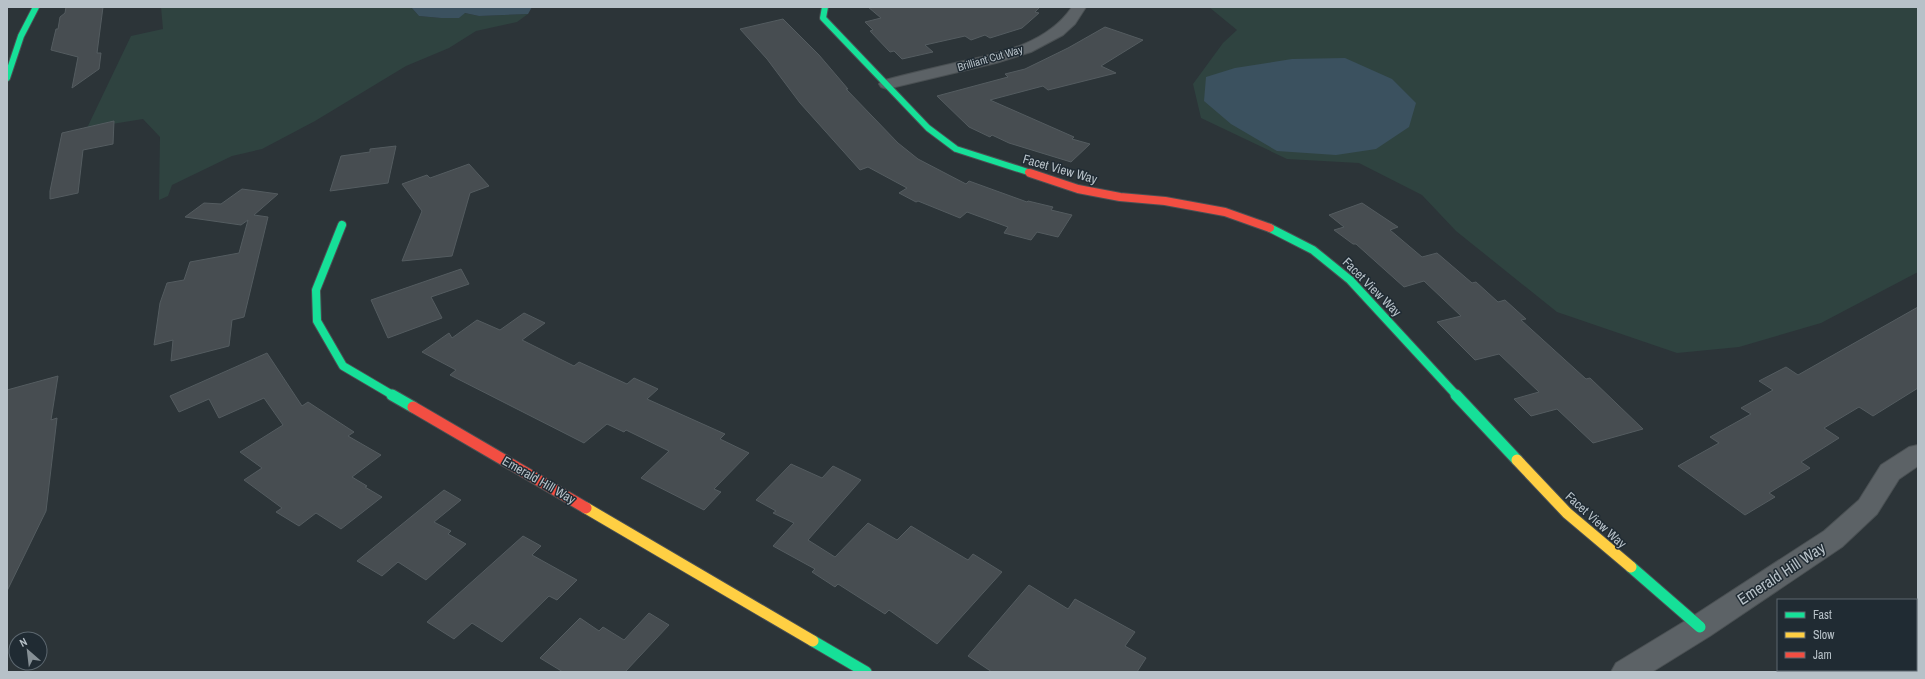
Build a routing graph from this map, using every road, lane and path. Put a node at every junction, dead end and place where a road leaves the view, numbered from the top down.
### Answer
1 (36, 7) edge
2 (825, 7) edge
3 (1079, 7) edge
4 (7, 78) edge
5 (886, 84) junction
6 (342, 225) dead end
7 (1918, 454) edge
8 (1700, 627) junction
9 (866, 672) edge
10 (1626, 672) edge

1 - 4 street
2 - 5 street, Facet View Way
3 - 5 street, Brilliant Cut Way
5 - 8 street, Facet View Way
6 - 9 street, Emerald Hill Way
7 - 8 street, Emerald Hill Way
8 - 10 street, Emerald Hill Way

